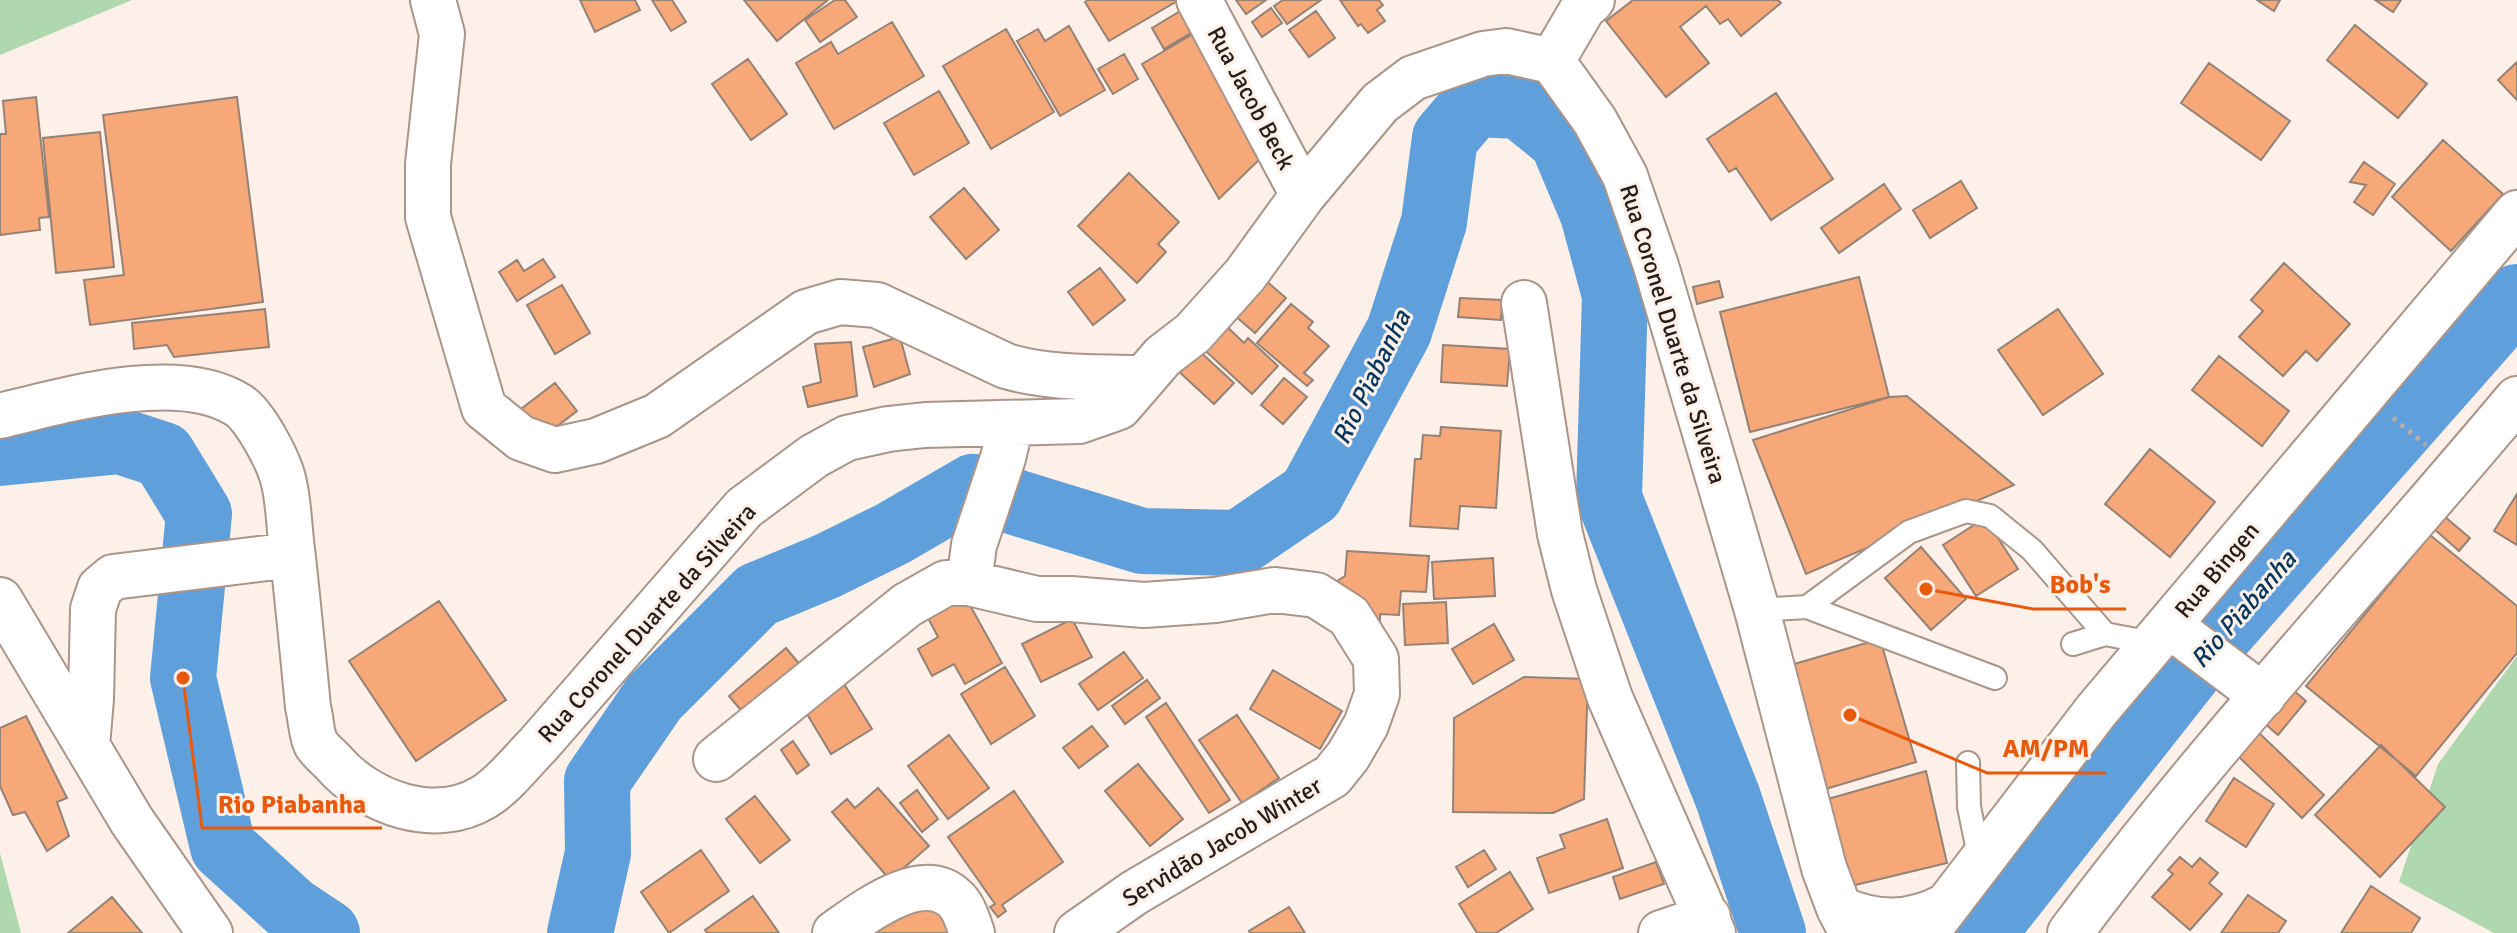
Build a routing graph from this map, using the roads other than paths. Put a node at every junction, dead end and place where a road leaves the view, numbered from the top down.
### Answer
1 (433, 0) edge
2 (1199, 0) edge
3 (1592, 0) edge
4 (1552, 61) junction
5 (1303, 195) junction
6 (2517, 213) edge
7 (1524, 303) dead end
8 (1142, 378) junction
9 (2517, 399) edge
10 (0, 416) edge
11 (1007, 441) junction
12 (292, 555) junction
13 (971, 564) junction
14 (0, 600) edge
15 (1807, 607) junction
16 (1757, 610) junction
17 (2105, 634) junction
18 (2161, 634) junction
19 (2073, 644) dead end
20 (1995, 678) dead end
21 (2263, 696) junction
22 (87, 746) junction
23 (716, 759) dead end
24 (1968, 763) dead end
25 (1980, 862) junction
26 (1936, 919) edge
27 (1846, 921) edge
28 (1710, 925) edge
29 (210, 933) edge
30 (835, 933) edge
31 (972, 933) edge
32 (1077, 933) edge
33 (1661, 933) edge
34 (2070, 933) edge

1 - 8 street
2 - 5 street, Rua Jacob Beck
3 - 4 street
4 - 5 street, Rua Coronel Duarte da Silveira
4 - 16 street, Rua Coronel Duarte da Silveira
5 - 8 street, Rua Coronel Duarte da Silveira
6 - 18 street, Rua Bingen
7 - 28 street
8 - 11 street, Rua Coronel Duarte da Silveira
9 - 21 street
10 - 12 street, Rua Coronel Duarte da Silveira
11 - 12 street, Rua Coronel Duarte da Silveira
11 - 13 street
12 - 22 street
13 - 23 street
13 - 32 street, Servidão Jacob Winter
14 - 22 street
15 - 16 lane
15 - 17 lane
15 - 20 lane
16 - 27 street, Rua Coronel Duarte da Silveira
17 - 18 lane
17 - 19 lane
18 - 21 street
18 - 25 street, Rua Bingen
21 - 34 street
22 - 29 street
24 - 25 lane
25 - 26 street, Rua Bingen
26 - 27 street, Rua Coronel Duarte da Silveira
28 - 33 street
30 - 31 street

